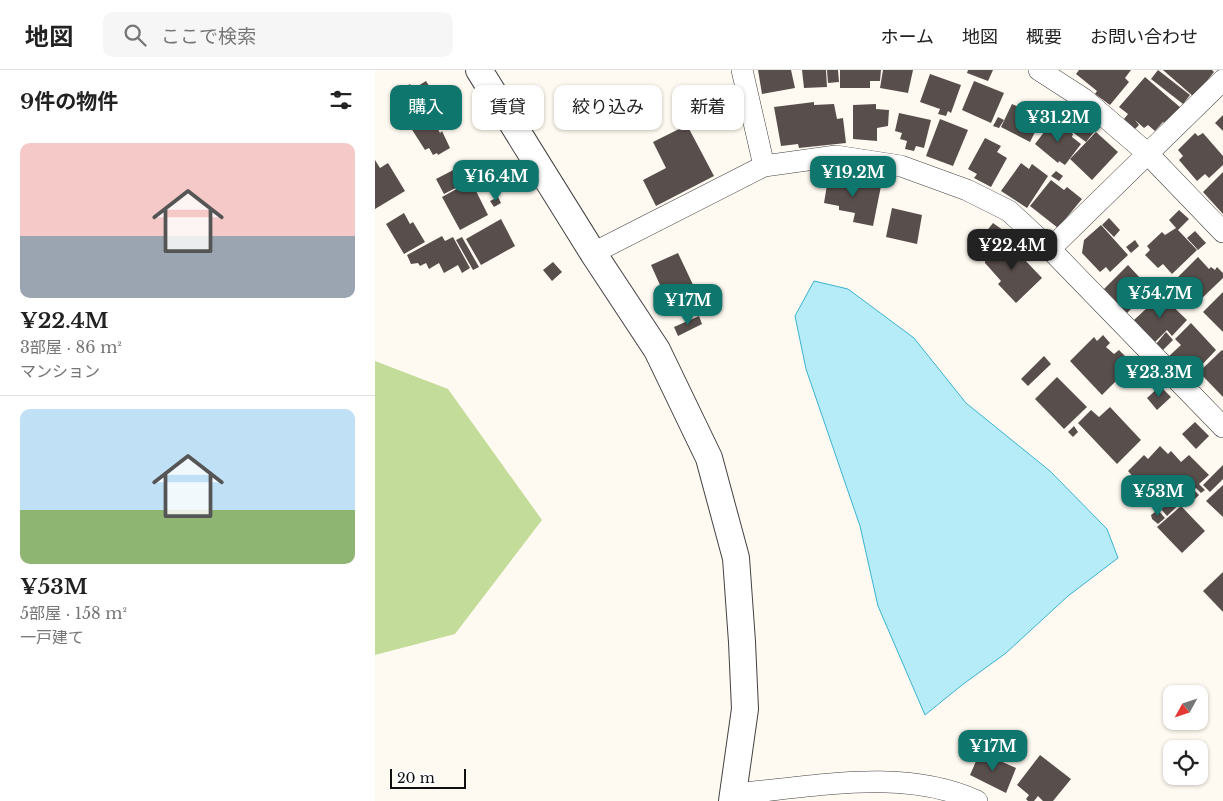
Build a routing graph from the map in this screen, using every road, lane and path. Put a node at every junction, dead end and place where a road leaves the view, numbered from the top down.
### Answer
1 (479, 70) edge
2 (742, 70) edge
3 (1039, 70) edge
4 (1223, 80) edge
5 (1147, 153) junction
6 (764, 166) junction
7 (1223, 232) edge
8 (1050, 249) junction
9 (593, 253) junction
10 (1223, 427) edge
11 (733, 798) edge
12 (977, 801) edge

1 - 9 street
2 - 6 street
3 - 5 street
4 - 5 street
5 - 7 street
5 - 8 street
6 - 8 street
6 - 9 street
8 - 10 street
9 - 11 street
11 - 12 street

